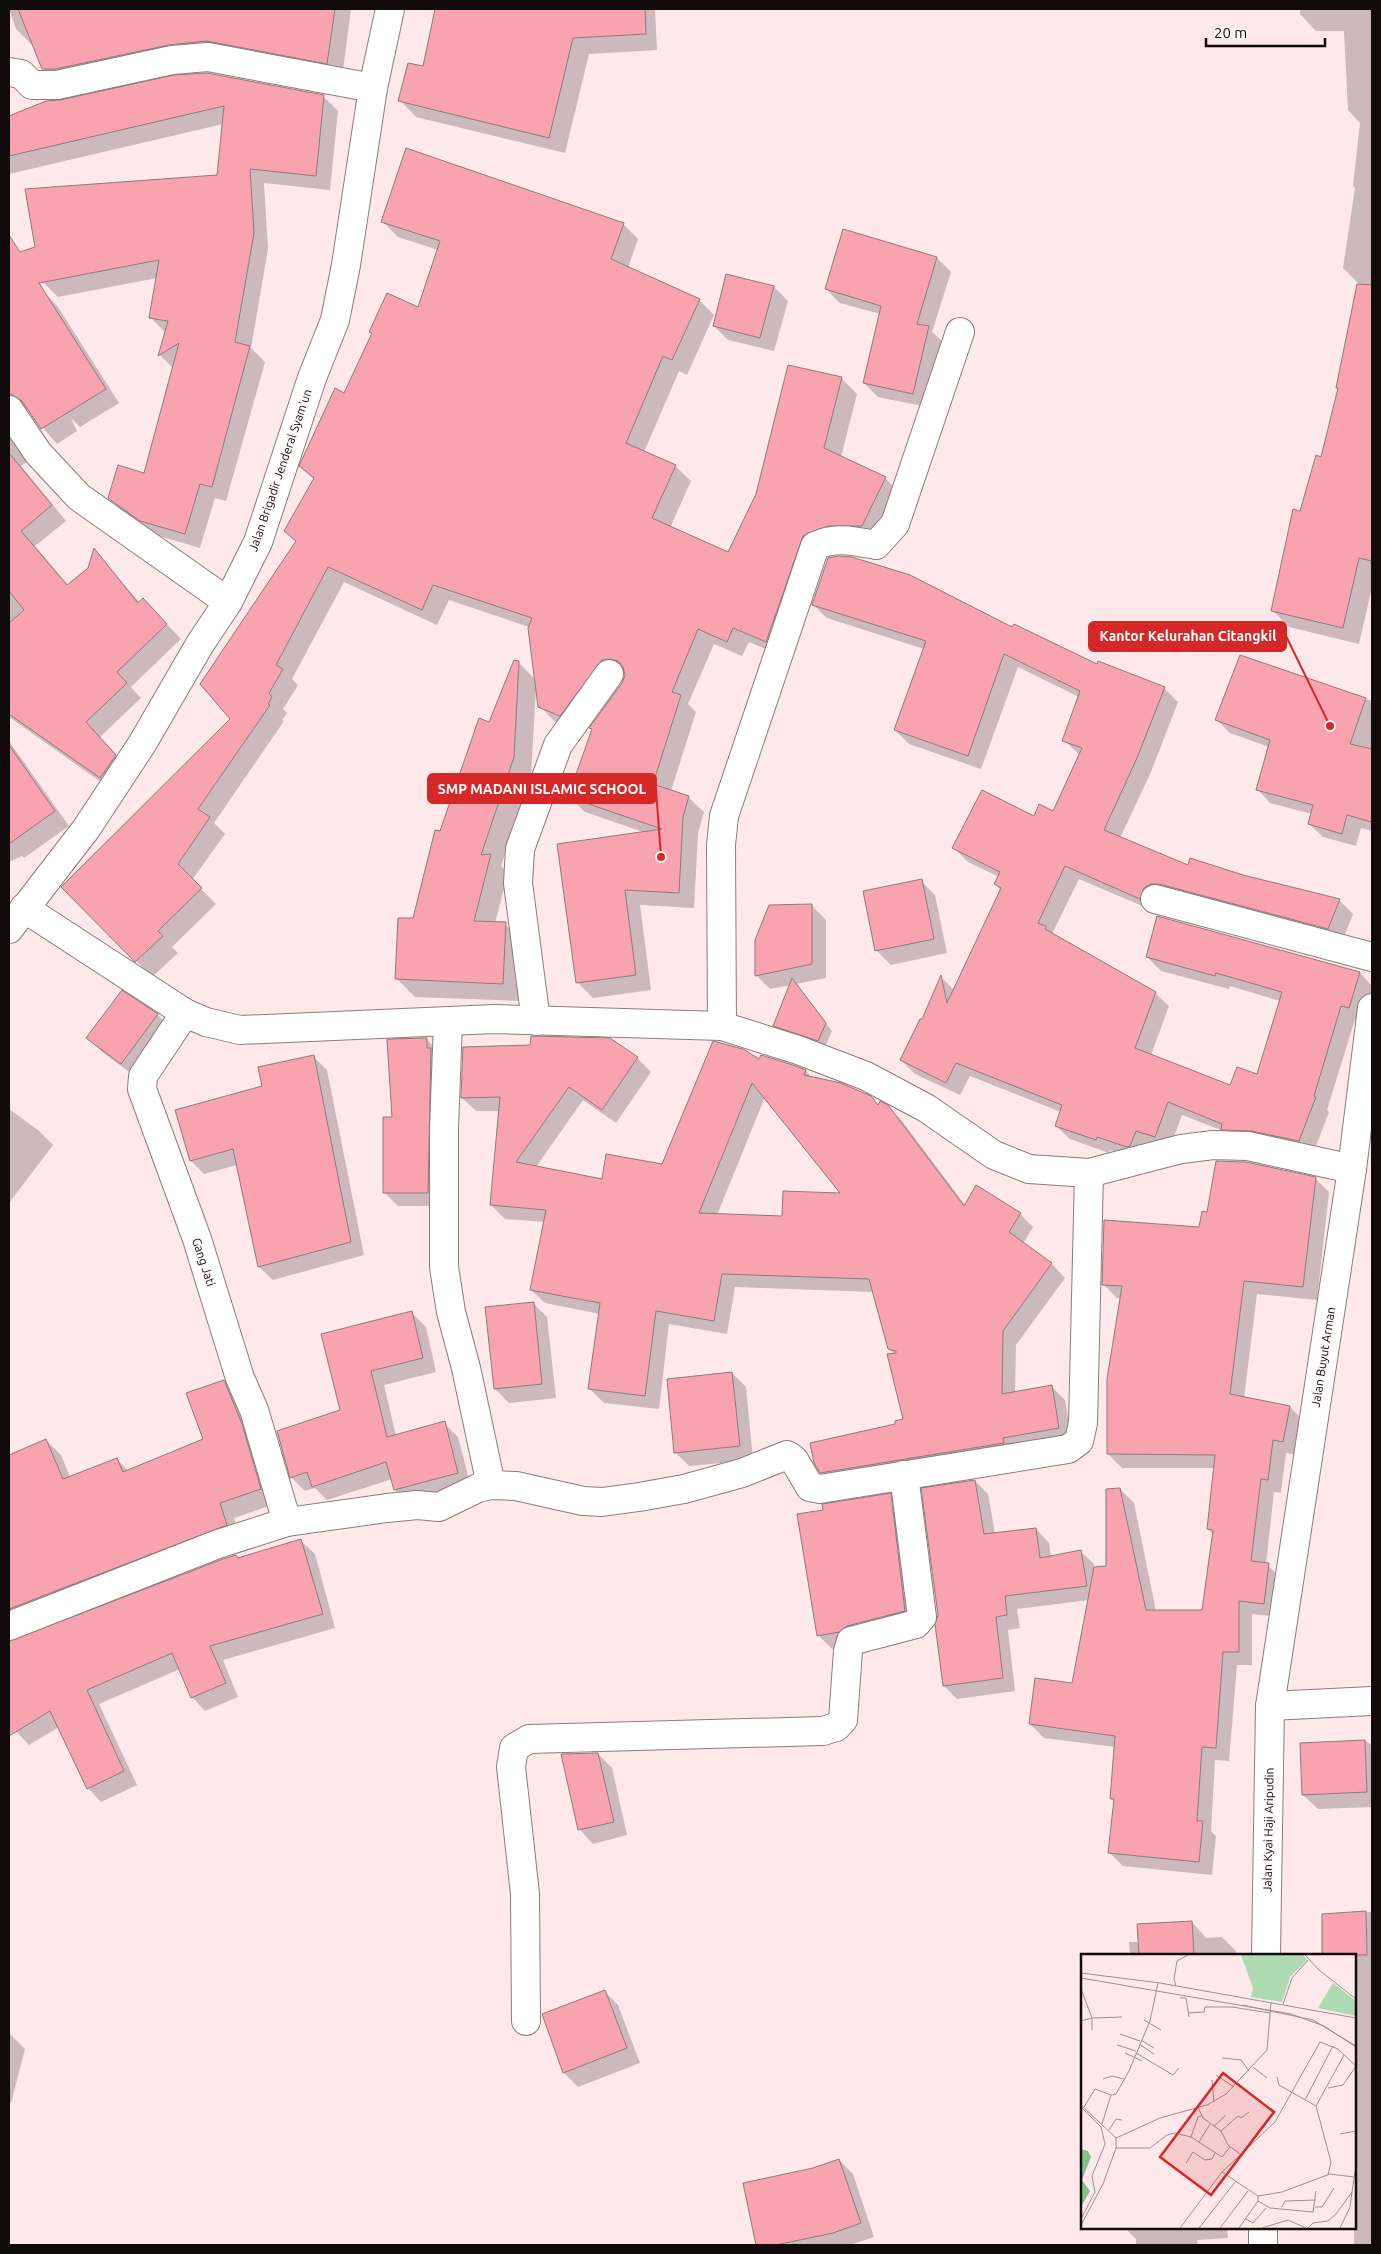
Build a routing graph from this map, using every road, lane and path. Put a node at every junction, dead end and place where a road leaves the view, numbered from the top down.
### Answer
1 (390, 9) edge
2 (9, 72) edge
3 (373, 88) junction
4 (960, 332) dead end
5 (9, 410) edge
6 (228, 602) junction
7 (609, 674) dead end
8 (1155, 899) dead end
9 (16, 918) edge
10 (1372, 957) edge
11 (1372, 1008) edge
12 (185, 1013) junction
13 (536, 1020) junction
14 (448, 1022) junction
15 (722, 1026) junction
16 (1352, 1169) junction
17 (1089, 1173) junction
18 (904, 1475) junction
19 (491, 1485) junction
20 (287, 1522) junction
21 (9, 1626) edge
22 (1372, 1701) edge
23 (1270, 1706) junction
24 (1266, 1954) edge
25 (526, 2021) dead end
26 (1263, 2229) edge
27 (1263, 2245) edge

1 - 3 street, Jalan Brigadir Jenderal Syam'un
2 - 3 street
3 - 6 street, Jalan Brigadir Jenderal Syam'un
4 - 15 street
5 - 6 street
6 - 9 street, Jalan Brigadir Jenderal Syam'un
7 - 13 street
8 - 10 street
9 - 12 street
11 - 16 street, Jalan Buyut Arman
12 - 14 street
12 - 20 street, Gang Jati
13 - 14 street
13 - 15 street
14 - 19 street
15 - 17 street
16 - 17 street
16 - 23 street, Jalan Buyut Arman
17 - 18 street
18 - 19 street
18 - 25 street
19 - 20 street
20 - 21 street
22 - 23 street
23 - 24 street, Jalan Kyai Haji Aripudin
26 - 27 street

